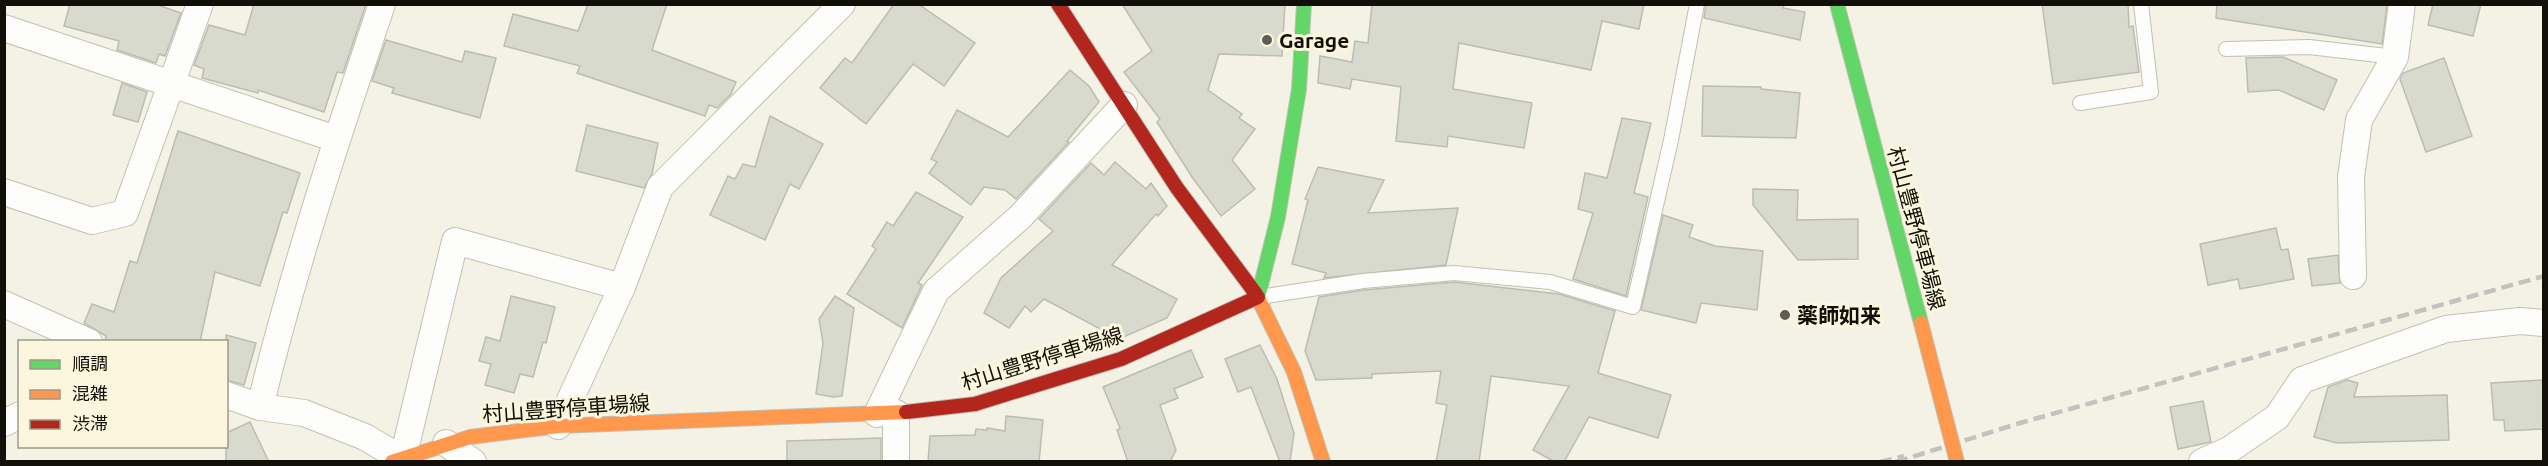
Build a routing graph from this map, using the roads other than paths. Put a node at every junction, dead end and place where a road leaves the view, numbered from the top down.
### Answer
1 (200, 4) edge
2 (382, 4) edge
3 (842, 4) edge
4 (1058, 4) edge
5 (1304, 4) edge
6 (1697, 4) edge
7 (1837, 4) edge
8 (2141, 4) edge
9 (2402, 4) edge
10 (4, 28) edge
11 (2226, 49) dead end
12 (2395, 57) junction
13 (171, 85) junction
14 (2080, 102) dead end
15 (1124, 105) junction
16 (336, 139) junction
17 (4, 192) edge
18 (2353, 276) dead end
19 (622, 287) junction
20 (1258, 297) junction
21 (4, 304) edge
22 (2544, 323) edge
23 (81, 340) edge
24 (228, 396) edge
25 (260, 407) junction
26 (886, 414) junction
27 (18, 416) edge
28 (4, 423) edge
29 (558, 426) junction
30 (449, 452) edge
31 (401, 460) edge
32 (473, 462) edge
33 (896, 462) edge
34 (1323, 462) edge
35 (1957, 462) edge
36 (2202, 462) edge

1 - 13 street
2 - 16 street
3 - 19 street
4 - 15 main road
5 - 20 main road
6 - 20 lane
7 - 35 main road, 村山豊野停車場線, bridge
8 - 14 lane
9 - 12 street
10 - 13 street
11 - 12 lane
12 - 18 street
13 - 16 street
13 - 17 street
15 - 20 main road
15 - 26 street
16 - 25 street
19 - 29 street
19 - 31 street
20 - 26 main road, 村山豊野停車場線
20 - 34 main road
21 - 23 street
22 - 36 street
24 - 25 street
25 - 31 street
26 - 29 main road, 村山豊野停車場線
26 - 33 street
27 - 28 street
29 - 30 main road, 村山豊野停車場線
30 - 31 main road, 村山豊野停車場線
30 - 32 street

